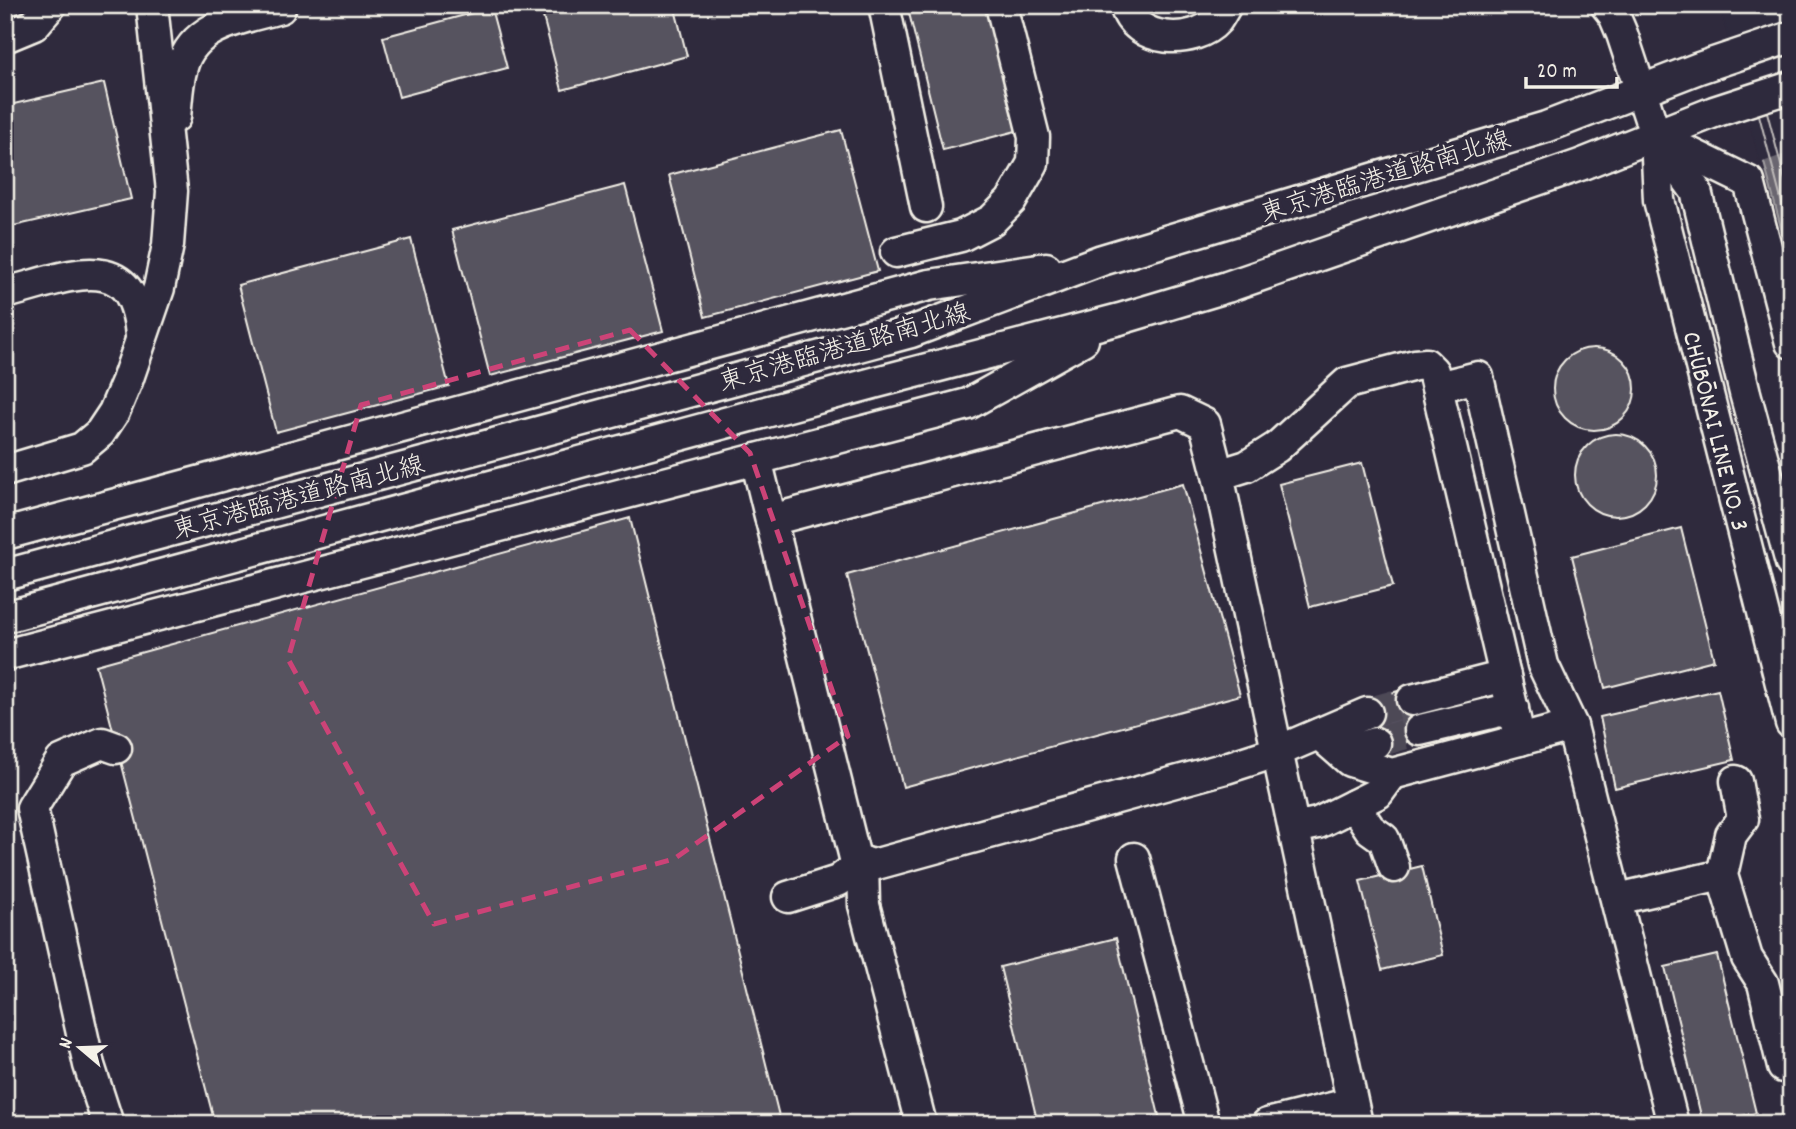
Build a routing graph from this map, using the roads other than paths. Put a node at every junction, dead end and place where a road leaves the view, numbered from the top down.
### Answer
1 (51, 5) edge
2 (152, 5) edge
3 (237, 5) edge
4 (884, 5) edge
5 (1001, 5) edge
6 (1125, 5) edge
7 (1226, 5) edge
8 (1605, 5) edge
9 (286, 7) edge
10 (5, 37) edge
11 (1791, 37) edge
12 (1791, 87) edge
13 (1639, 90) junction
14 (1656, 137) junction
15 (169, 166) junction
16 (926, 207) dead end
17 (896, 252) dead end
18 (1102, 260) junction
19 (5, 293) edge
20 (1120, 320) junction
21 (141, 340) junction
22 (1791, 343) edge
23 (1437, 387) junction
24 (756, 459) junction
25 (5, 471) edge
26 (1217, 475) junction
27 (771, 520) junction
28 (5, 534) edge
29 (1791, 563) edge
30 (5, 575) edge
31 (5, 617) edge
32 (5, 655) edge
33 (1505, 676) junction
34 (1412, 700) tunnel mouth
35 (1513, 708) junction
36 (1367, 713) tunnel mouth
37 (1791, 723) edge
38 (1572, 726) junction
39 (1420, 730) tunnel mouth
40 (1319, 734) junction
41 (1520, 740) junction
42 (1376, 743) tunnel mouth
43 (116, 748) dead end
44 (1276, 752) junction
45 (1392, 774) junction
46 (1736, 781) dead end
47 (1354, 805) junction
48 (1294, 828) junction
49 (1134, 858) dead end
50 (863, 862) junction
51 (1394, 867) dead end
52 (1722, 875) junction
53 (788, 897) dead end
54 (1617, 899) junction
55 (1783, 1067) dead end
56 (1354, 1113) edge
57 (108, 1124) edge
58 (921, 1124) edge
59 (1204, 1124) edge
60 (1267, 1124) edge
61 (1673, 1124) edge

1 - 10 street
2 - 15 street
3 - 9 street
4 - 16 street
5 - 17 street
6 - 7 street
8 - 13 street, CHŪBŌNAI LINE NO. 3
9 - 15 street
11 - 13 street, 東京港臨港道路南北線
12 - 14 street, 東京港臨港道路南北線
13 - 14 street, CHŪBŌNAI LINE NO. 3
13 - 18 street, 東京港臨港道路南北線
14 - 20 street, 東京港臨港道路南北線
14 - 22 street
14 - 29 street, CHŪBŌNAI LINE NO. 3
14 - 37 street, CHŪBŌNAI LINE NO. 3
15 - 21 street
18 - 28 street
18 - 30 street, 東京港臨港道路南北線
19 - 21 street
20 - 24 street
20 - 31 street, 東京港臨港道路南北線
21 - 25 street
23 - 26 street
23 - 33 street
23 - 38 street
24 - 27 street
24 - 32 street
26 - 27 street
26 - 44 street
27 - 50 street
33 - 34 street
33 - 35 street
35 - 39 street
35 - 41 street
36 - 40 street
38 - 41 street
38 - 54 street
40 - 42 street
40 - 44 street
40 - 45 street
41 - 45 street
43 - 57 street
44 - 48 street
44 - 50 street
45 - 47 street
46 - 52 street
47 - 48 street
47 - 51 street
48 - 56 street
49 - 59 street
50 - 53 street
50 - 58 street
52 - 54 street
52 - 55 street
54 - 61 street
56 - 60 street

